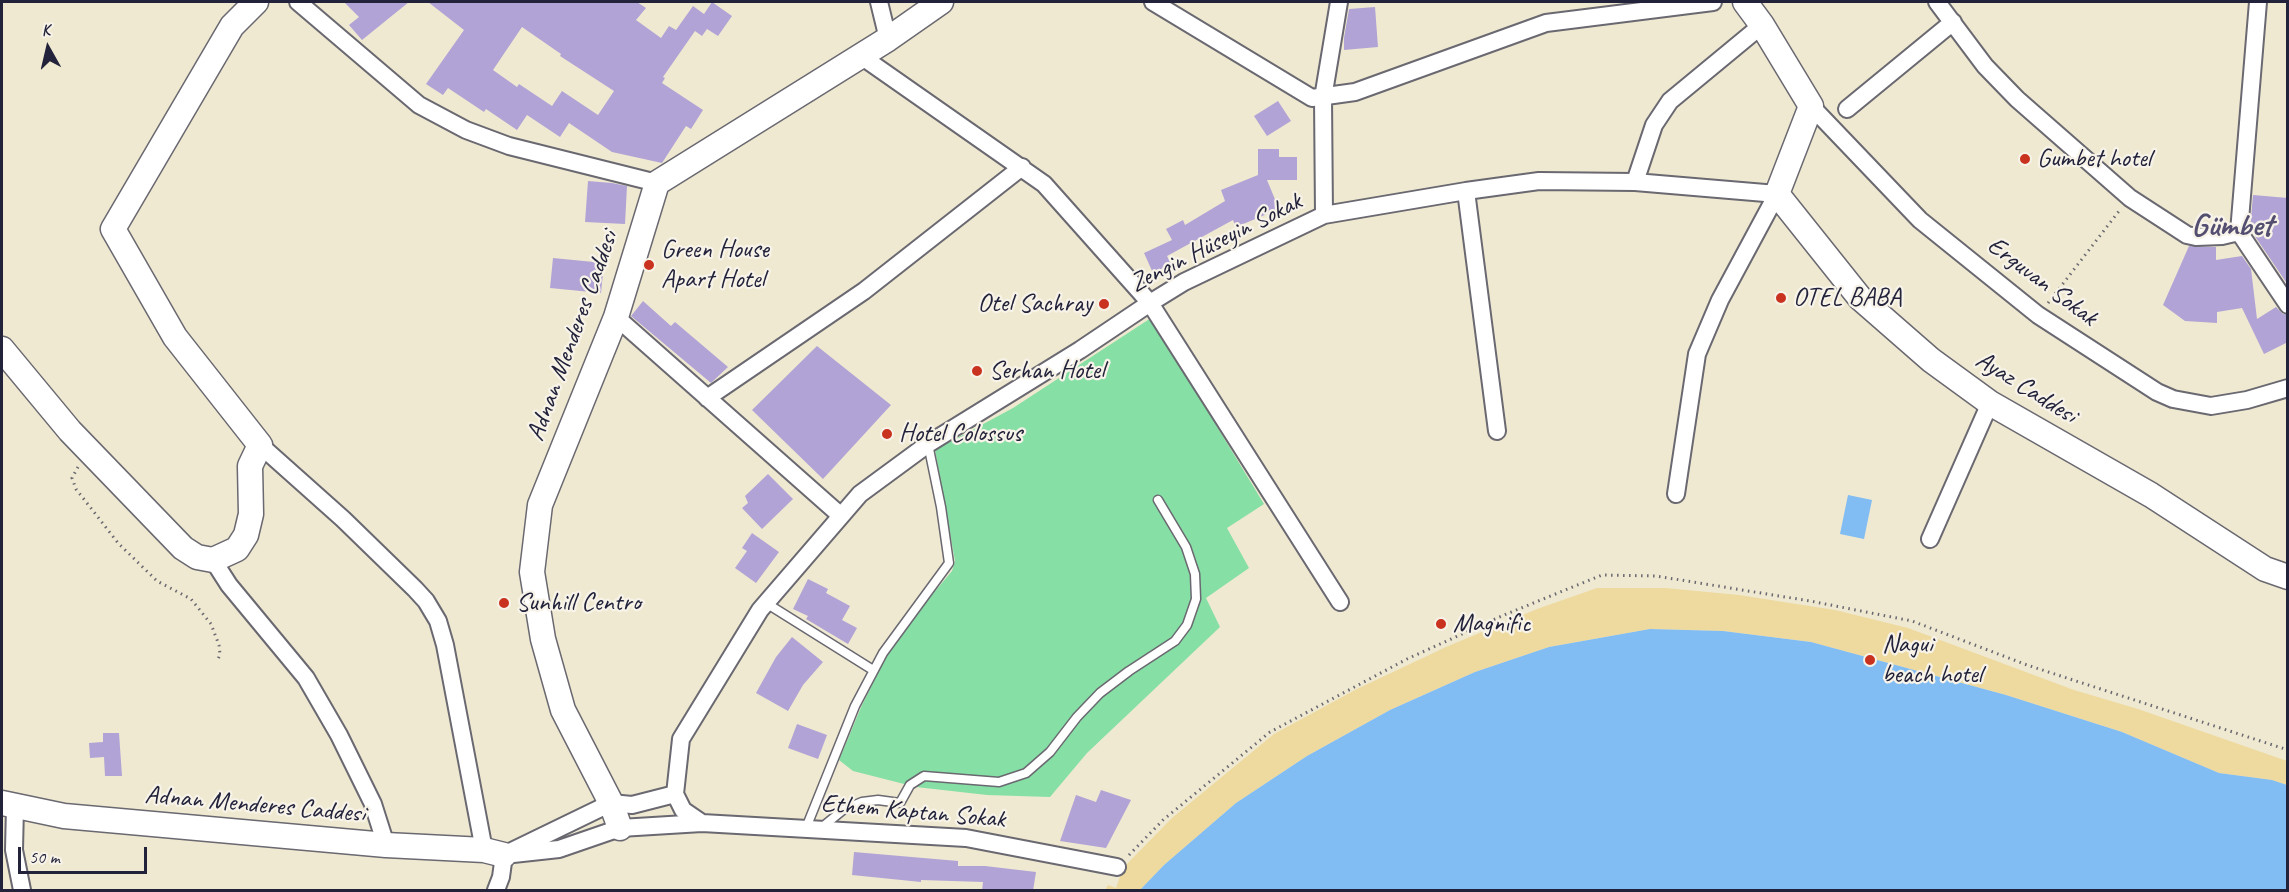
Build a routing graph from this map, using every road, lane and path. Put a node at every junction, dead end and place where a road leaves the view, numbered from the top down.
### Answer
1 (256, 2) edge
2 (298, 2) edge
3 (879, 2) edge
4 (941, 2) edge
5 (1153, 2) edge
6 (1339, 2) edge
7 (1713, 2) edge
8 (1745, 2) edge
9 (1937, 2) edge
10 (2258, 2) edge
11 (1953, 22) junction
12 (1762, 26) junction
13 (888, 39) junction
14 (861, 56) junction
15 (1323, 98) junction
16 (1811, 106) junction
17 (1847, 109) dead end
18 (1022, 167) junction
19 (1635, 182) junction
20 (657, 183) junction
21 (1466, 191) junction
22 (1777, 195) junction
23 (2130, 198) junction
24 (1324, 215) junction
25 (2239, 232) junction
26 (1150, 303) junction
27 (2288, 306) edge
28 (2038, 315) junction
29 (616, 317) junction
30 (2, 350) edge
31 (2287, 390) edge
32 (707, 398) junction
33 (1990, 402) junction
34 (1497, 431) dead end
35 (928, 444) junction
36 (260, 445) junction
37 (93, 454) junction
38 (1676, 494) dead end
39 (1158, 500) dead end
40 (840, 515) junction
41 (1930, 538) dead end
42 (213, 560) junction
43 (2288, 577) edge
44 (1340, 602) dead end
45 (766, 603) junction
46 (217, 662) dead end
47 (873, 670) junction
48 (2288, 750) edge
49 (675, 794) junction
50 (611, 803) junction
51 (8, 804) edge
52 (702, 823) junction
53 (620, 828) junction
54 (813, 829) junction
55 (386, 845) junction
56 (494, 852) junction
57 (1117, 867) joint
58 (22, 891) edge
59 (496, 891) edge

1 - 36 street
2 - 20 street
3 - 13 street
4 - 13 street
5 - 15 street
6 - 15 street
7 - 15 street
8 - 12 street
9 - 11 street
10 - 25 street
11 - 17 street
11 - 23 street
12 - 16 street
12 - 19 street
13 - 14 street
14 - 18 street
14 - 20 street
15 - 24 street
16 - 22 street
16 - 28 street, Erguvan Sokak
18 - 26 street
18 - 32 street
19 - 21 street, Zengin Hüseyin Sokak
19 - 22 street, Zengin Hüseyin Sokak
20 - 29 street, Adnan Menderes Caddesi
21 - 24 street, Zengin Hüseyin Sokak
21 - 34 street
22 - 33 street, Ayaz Caddesi
22 - 38 street
23 - 25 street
23 - 28 path
24 - 26 street, Zengin Hüseyin Sokak
25 - 27 street
26 - 35 street, Zengin Hüseyin Sokak
26 - 44 street
28 - 31 street, Erguvan Sokak
29 - 32 street
29 - 50 street, Adnan Menderes Caddesi
30 - 37 street
32 - 40 street
33 - 41 street
33 - 43 street, Ayaz Caddesi
35 - 40 street, Zengin Hüseyin Sokak
35 - 47 lane
36 - 42 street
36 - 56 street
37 - 42 street
37 - 46 path
39 - 54 lane
40 - 45 street, Zengin Hüseyin Sokak
42 - 55 street
45 - 47 lane
45 - 49 street, Zengin Hüseyin Sokak
47 - 54 lane
48 - 57 path
49 - 50 street
49 - 52 street
50 - 53 street, Adnan Menderes Caddesi
50 - 56 street
51 - 55 street, Adnan Menderes Caddesi
51 - 58 street
52 - 53 street, Ethem Kaptan Sokak
52 - 54 street, Ethem Kaptan Sokak
53 - 56 street, Ethem Kaptan Sokak
54 - 57 street, Ethem Kaptan Sokak
55 - 56 street, Adnan Menderes Caddesi
56 - 59 street

